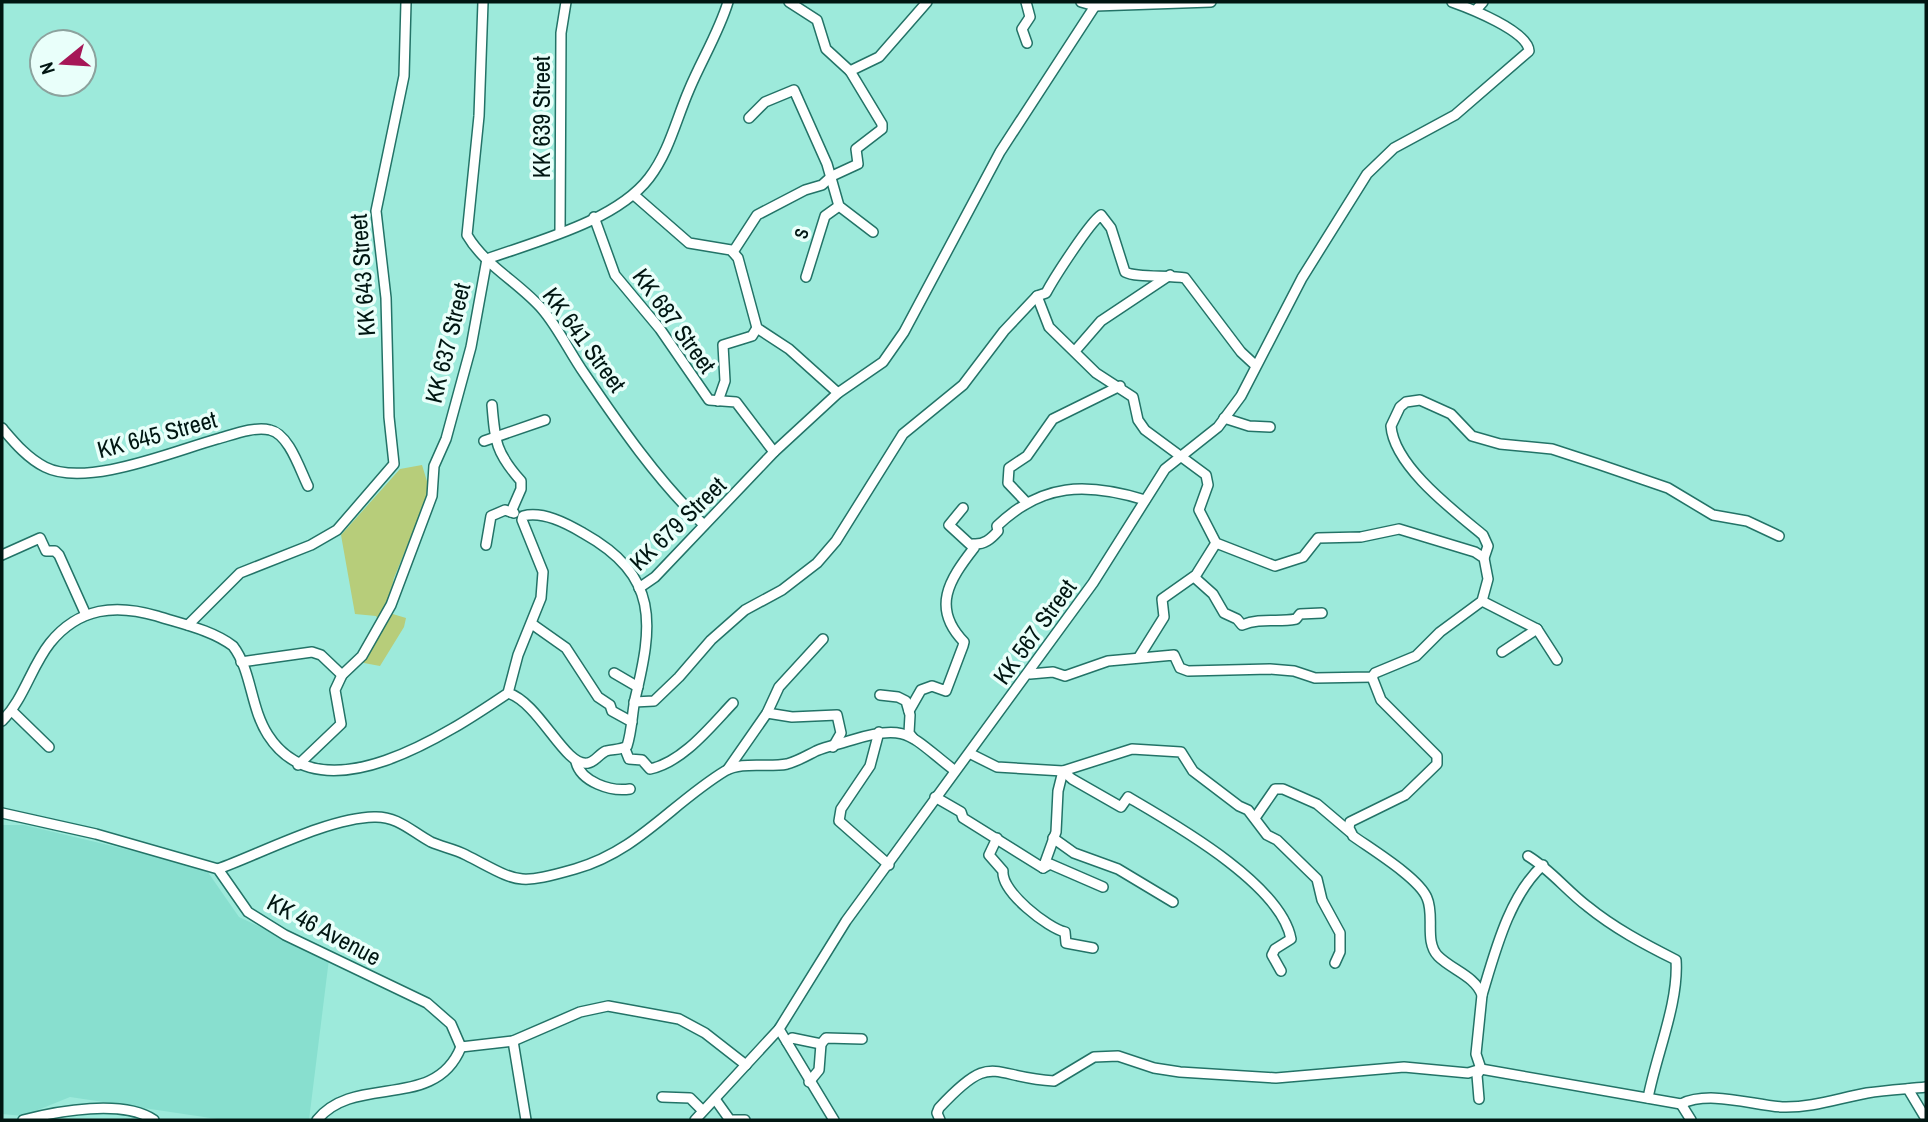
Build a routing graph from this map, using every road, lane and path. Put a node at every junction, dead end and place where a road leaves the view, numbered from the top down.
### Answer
1 (406, 2) edge
2 (484, 2) edge
3 (566, 2) edge
4 (728, 2) edge
5 (789, 2) edge
6 (927, 2) edge
7 (1026, 2) edge
8 (1081, 2) edge
9 (1211, 2) edge
10 (1452, 2) edge
11 (1483, 2) edge
12 (1095, 6) junction
13 (1476, 10) junction
14 (1027, 43) dead end
15 (850, 71) junction
16 (749, 118) dead end
17 (832, 176) junction
18 (634, 195) junction
19 (839, 206) junction
20 (594, 217) junction
21 (560, 232) junction
22 (873, 232) dead end
23 (733, 251) junction
24 (487, 259) junction
25 (1170, 275) junction
26 (806, 278) dead end
27 (1037, 296) junction
28 (757, 328) junction
29 (1075, 351) junction
30 (1255, 365) junction
31 (1121, 386) junction
32 (838, 393) junction
33 (718, 401) junction
34 (492, 405) dead end
35 (1224, 418) junction
36 (545, 421) dead end
37 (1270, 427) dead end
38 (2, 428) edge
39 (494, 437) junction
40 (484, 441) dead end
41 (774, 452) junction
42 (1182, 455) junction
43 (308, 486) dead end
44 (1145, 500) junction
45 (1026, 502) junction
46 (963, 508) dead end
47 (511, 512) junction
48 (525, 515) junction
49 (704, 525) junction
50 (1779, 536) dead end
51 (1216, 543) junction
52 (973, 544) junction
53 (486, 545) dead end
54 (2, 555) edge
55 (1484, 558) junction
56 (1194, 577) junction
57 (639, 588) junction
58 (1482, 601) junction
59 (1322, 613) dead end
60 (86, 615) junction
61 (533, 624) junction
62 (188, 625) junction
63 (1537, 629) junction
64 (823, 639) dead end
65 (1502, 652) dead end
66 (1139, 657) junction
67 (1557, 660) dead end
68 (241, 662) junction
69 (614, 673) dead end
70 (1029, 674) junction
71 (342, 675) junction
72 (1372, 677) junction
73 (638, 687) junction
74 (508, 693) junction
75 (880, 695) dead end
76 (634, 702) junction
77 (733, 703) dead end
78 (12, 711) junction
79 (909, 711) junction
80 (767, 713) junction
81 (2, 721) edge
82 (632, 722) junction
83 (879, 732) junction
84 (913, 738) junction
85 (48, 747) dead end
86 (832, 747) junction
87 (625, 749) junction
88 (971, 754) junction
89 (576, 762) junction
90 (298, 765) junction
91 (728, 769) junction
92 (954, 770) junction
93 (1063, 771) junction
94 (630, 789) dead end
95 (935, 797) junction
96 (2, 813) edge
97 (1255, 818) junction
98 (1350, 832) junction
99 (997, 838) junction
100 (1053, 838) junction
101 (1528, 856) dead end
102 (890, 865) junction
103 (1543, 865) junction
104 (1044, 868) junction
105 (218, 869) junction
106 (1103, 887) dead end
107 (1173, 902) dead end
108 (1093, 948) dead end
109 (1335, 963) dead end
110 (1280, 971) dead end
111 (1482, 995) junction
112 (779, 1029) junction
113 (862, 1039) dead end
114 (513, 1041) junction
115 (787, 1042) junction
116 (821, 1044) junction
117 (461, 1047) junction
118 (746, 1065) junction
119 (1481, 1069) junction
120 (809, 1082) junction
121 (1926, 1087) edge
122 (1908, 1089) junction
123 (662, 1097) dead end
124 (1647, 1098) junction
125 (715, 1099) junction
126 (1479, 1100) dead end
127 (1681, 1104) junction
128 (702, 1110) junction
129 (1926, 1119) edge
130 (23, 1120) edge
131 (154, 1120) edge
132 (317, 1120) edge
133 (526, 1120) edge
134 (695, 1120) edge
135 (745, 1120) edge
136 (834, 1120) edge
137 (940, 1120) edge
138 (1691, 1120) edge

1 - 62 street, KK 643 Street
2 - 24 street, KK 641 Street
3 - 21 street, KK 639 Street
4 - 18 street, KK 637 Street
5 - 15 street
6 - 15 street
7 - 14 street
8 - 12 street
9 - 12 street
10 - 13 street
11 - 13 street
12 - 32 street, KK 679 Street
13 - 30 street, KK 567 Street
15 - 17 street
16 - 17 street
17 - 19 street
17 - 23 street
18 - 20 street, KK 637 Street
18 - 23 street
19 - 22 street
19 - 26 street, s
20 - 21 street, KK 637 Street
20 - 33 street, KK 687 Street
21 - 24 street, KK 637 Street
23 - 28 street
24 - 49 street, KK 641 Street
24 - 71 street, KK 637 Street
25 - 27 street
25 - 29 street
25 - 30 street
27 - 29 street
27 - 76 street
28 - 32 street
28 - 33 street
29 - 31 street
30 - 35 street, KK 567 Street
31 - 42 street
31 - 45 street
32 - 41 street, KK 679 Street
33 - 41 street, KK 687 Street
34 - 39 street
35 - 37 street
35 - 42 street, KK 567 Street
36 - 39 street
38 - 43 street, KK 645 Street
39 - 40 street
39 - 47 street
41 - 49 street, KK 679 Street
42 - 44 street, KK 567 Street
42 - 51 street
44 - 45 street
44 - 70 street, KK 567 Street
45 - 52 street
46 - 52 street
47 - 48 street
47 - 53 street
48 - 57 street
48 - 61 street
49 - 57 street, KK 679 Street
50 - 55 street
51 - 55 street
51 - 56 street
52 - 79 street
54 - 60 street
55 - 58 street
56 - 59 street
56 - 66 street
57 - 73 street, KK 679 Street
58 - 63 street
58 - 72 street
60 - 62 street
60 - 78 street
61 - 74 street
61 - 82 street
62 - 68 street
63 - 65 street
63 - 67 street
64 - 80 street
66 - 70 street
66 - 72 street
68 - 71 street
68 - 90 street
69 - 73 street
70 - 88 street, KK 567 Street
71 - 90 street
72 - 98 street
73 - 76 street, KK 679 Street
74 - 89 street
74 - 90 street
75 - 79 street
76 - 82 street, KK 679 Street
77 - 87 street
78 - 81 street
78 - 85 street
79 - 84 street
80 - 86 street
80 - 91 street
82 - 87 street, KK 679 Street
83 - 84 street
83 - 86 street
83 - 102 street
84 - 92 street
86 - 91 street
87 - 89 street
88 - 92 street, KK 567 Street
88 - 93 street
89 - 94 street
91 - 105 street
92 - 95 street, KK 567 Street
93 - 97 street
93 - 100 street
93 - 110 street
95 - 99 street
95 - 102 street, KK 567 Street
96 - 105 street
97 - 98 street
97 - 109 street
98 - 111 street
99 - 104 street
99 - 108 street
100 - 104 street
100 - 107 street
101 - 103 street
102 - 112 street, KK 567 Street
103 - 111 street
103 - 124 street
104 - 106 street
105 - 117 street, KK 46 Avenue
111 - 119 street
112 - 115 street
112 - 118 street, KK 567 Street
113 - 116 street
114 - 117 street
114 - 118 street
114 - 133 street
115 - 116 street
115 - 120 street
116 - 120 street
117 - 132 street
118 - 125 street, KK 567 Street
119 - 124 street
119 - 126 street
119 - 137 street
120 - 136 street
121 - 122 street
122 - 127 street
122 - 129 street
123 - 128 street
124 - 127 street
125 - 128 street, KK 567 Street
125 - 135 street
127 - 138 street
128 - 134 street, KK 567 Street
130 - 131 street

